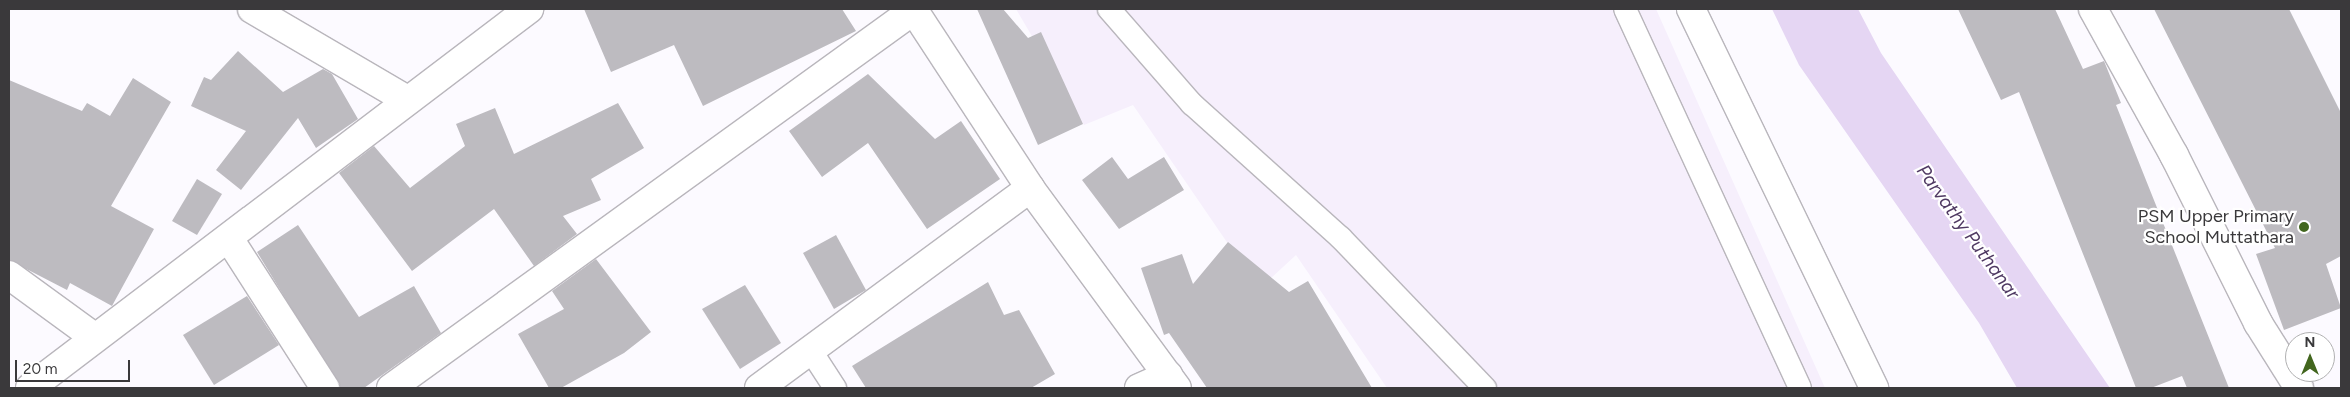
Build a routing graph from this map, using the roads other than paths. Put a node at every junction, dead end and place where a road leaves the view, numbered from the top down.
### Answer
1 (252, 9) edge
2 (529, 9) edge
3 (914, 9) edge
4 (1109, 9) edge
5 (1625, 9) edge
6 (1690, 9) edge
7 (2093, 9) edge
8 (407, 100) junction
9 (1030, 188) junction
10 (230, 240) junction
11 (9, 276) edge
12 (94, 337) junction
13 (811, 351) junction
14 (1172, 382) edge
15 (40, 385) edge
16 (325, 388) edge
17 (391, 388) edge
18 (760, 388) edge
19 (835, 388) edge
20 (1139, 388) edge
21 (1485, 388) edge
22 (1800, 388) edge
23 (1874, 388) edge
24 (2299, 388) edge

1 - 8 street
2 - 8 street
3 - 9 street
3 - 17 street
4 - 21 lane
5 - 22 lane
6 - 23 street
7 - 24 street
8 - 10 street
9 - 13 street
9 - 14 street
10 - 12 street
10 - 16 street
11 - 12 street
12 - 15 street
13 - 18 street
13 - 19 lane
14 - 20 street

